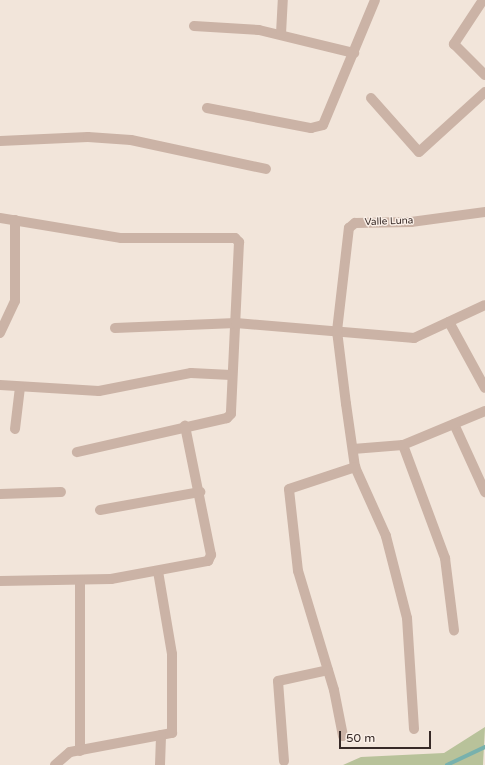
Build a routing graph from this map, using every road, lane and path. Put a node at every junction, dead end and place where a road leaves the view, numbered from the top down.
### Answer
1 (284, 0) edge
2 (375, 0) edge
3 (482, 0) edge
4 (194, 26) dead end
5 (281, 34) junction
6 (354, 53) junction
7 (485, 75) edge
8 (485, 92) edge
9 (371, 98) dead end
10 (206, 108) dead end
11 (0, 141) edge
12 (266, 169) dead end
13 (485, 212) edge
14 (0, 218) edge
15 (15, 220) junction
16 (485, 305) edge
17 (449, 322) junction
18 (236, 323) junction
19 (115, 328) dead end
20 (337, 331) junction
21 (0, 333) edge
22 (232, 375) junction
23 (0, 385) edge
24 (20, 387) junction
25 (485, 388) edge
26 (485, 411) edge
27 (454, 424) junction
28 (185, 426) junction
29 (15, 429) dead end
30 (403, 445) junction
31 (353, 449) junction
32 (77, 452) dead end
33 (355, 467) junction
34 (61, 492) dead end
35 (200, 492) junction
36 (485, 492) edge
37 (0, 494) edge
38 (100, 510) dead end
39 (158, 570) junction
40 (80, 580) junction
41 (0, 581) edge
42 (454, 630) dead end
43 (328, 670) junction
44 (414, 729) dead end
45 (161, 735) junction
46 (343, 736) dead end
47 (80, 751) junction
48 (284, 761) dead end
49 (55, 765) edge
50 (160, 765) edge

1 - 5 street
2 - 6 street
3 - 7 street
4 - 5 street
5 - 6 street
6 - 10 street
8 - 9 street
11 - 12 street
13 - 20 street, Valle Luna
14 - 15 street
15 - 18 street
15 - 21 street
16 - 17 street
17 - 20 street
17 - 25 street
18 - 19 street
18 - 20 street
18 - 22 street
20 - 31 street, Valle Luna
22 - 24 street
22 - 28 street
23 - 24 street
24 - 29 street
26 - 27 street
27 - 30 street
27 - 36 street
28 - 32 street
28 - 35 street
30 - 31 street
30 - 42 street
31 - 33 street, Valle Luna
33 - 43 street
33 - 44 street, Valle Luna
34 - 37 street
35 - 38 street
35 - 39 street
39 - 40 street
39 - 45 street
40 - 41 street
40 - 47 street
43 - 46 street
43 - 48 street
45 - 47 street
45 - 50 street
47 - 49 street

